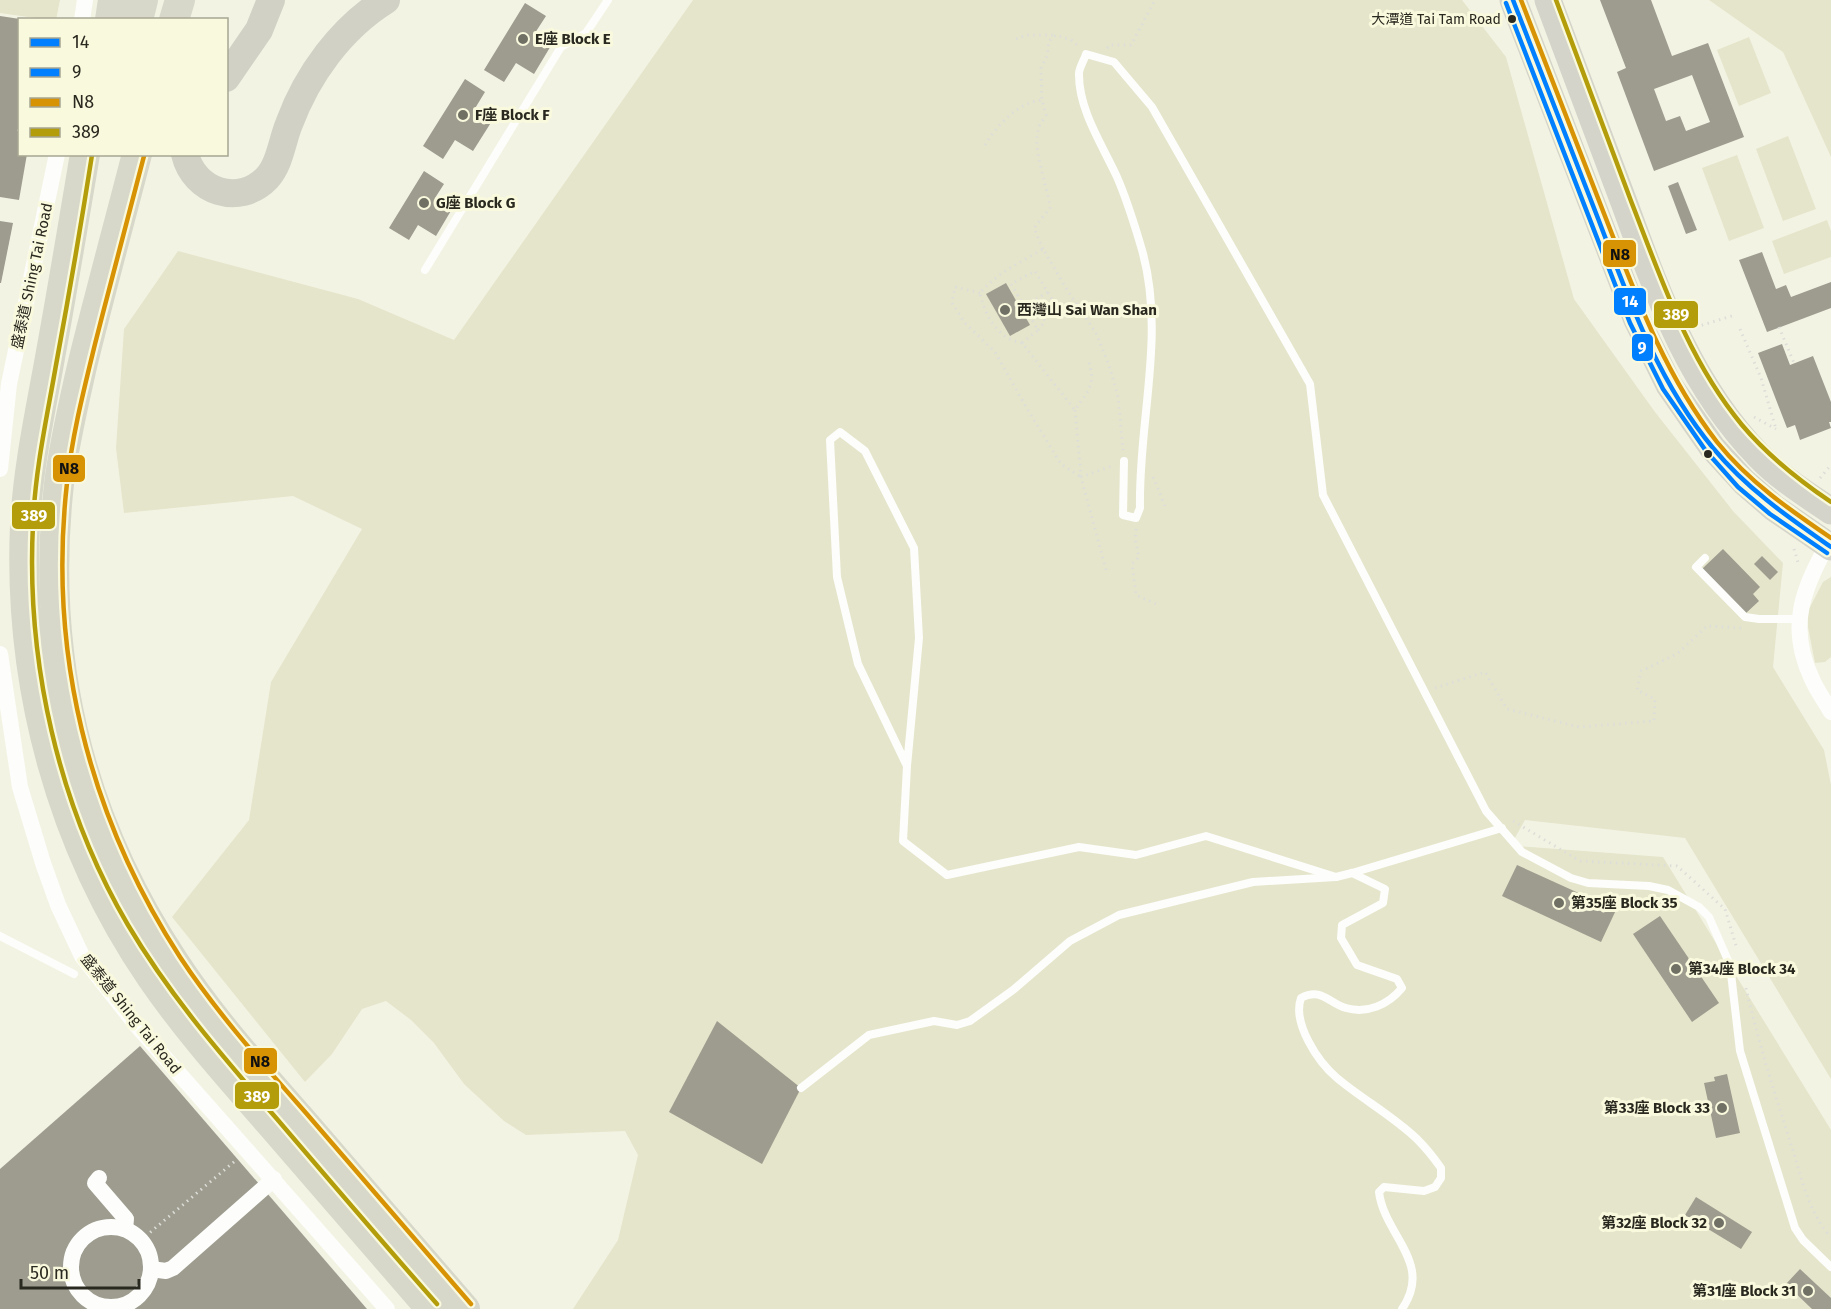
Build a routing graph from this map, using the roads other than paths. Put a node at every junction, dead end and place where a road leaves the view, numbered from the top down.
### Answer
1 (85, 0) edge
2 (113, 0) edge
3 (143, 0) edge
4 (174, 0) edge
5 (180, 0) edge
6 (270, 0) edge
7 (386, 0) edge
8 (608, 0) edge
9 (1513, 0) edge
10 (1548, 0) edge
11 (82, 18) edge
12 (110, 18) edge
13 (138, 18) edge
14 (170, 18) edge
15 (175, 18) edge
16 (228, 75) edge
17 (57, 156) edge
18 (85, 156) edge
19 (103, 156) edge
20 (136, 156) edge
21 (186, 156) edge
22 (425, 270) dead end
23 (52, 348) junction
24 (5, 384) edge
25 (1124, 461) road end
26 (0, 470) edge
27 (1831, 511) edge
28 (1830, 543) edge
29 (1705, 558) dead end
30 (1799, 619) junction
31 (0, 654) edge
32 (1831, 712) edge
33 (907, 766) junction
34 (1502, 828) junction
35 (1352, 873) junction
36 (1336, 877) junction
37 (0, 936) edge
38 (74, 974) dead end
39 (801, 1088) dead end
40 (99, 1178) dead end
41 (274, 1179) junction
42 (125, 1229) junction
43 (1831, 1267) edge
44 (151, 1269) junction
45 (132, 1306) edge
46 (387, 1309) edge
47 (431, 1309) edge
48 (465, 1309) edge
49 (1402, 1309) edge

1 - 11 street
2 - 12 highway
3 - 13 highway
4 - 14 highway
5 - 15 highway
6 - 16 highway
7 - 21 highway
8 - 22 lane
9 - 28 main road
10 - 27 main road
17 - 24 street, 盛泰道 Shing Tai Road
18 - 23 highway
19 - 23 highway
20 - 48 highway
23 - 47 highway
24 - 26 street, 盛泰道 Shing Tai Road
25 - 34 lane
28 - 30 street
29 - 30 lane
30 - 32 street
31 - 41 street, 盛泰道 Shing Tai Road
33 - 33 lane
33 - 36 lane
34 - 35 lane
34 - 43 lane
35 - 36 lane
35 - 49 lane
36 - 39 lane
37 - 38 lane
40 - 42 street
41 - 44 street
41 - 46 street, 盛泰道 Shing Tai Road
42 - 44 street
42 - 45 street
44 - 45 street

